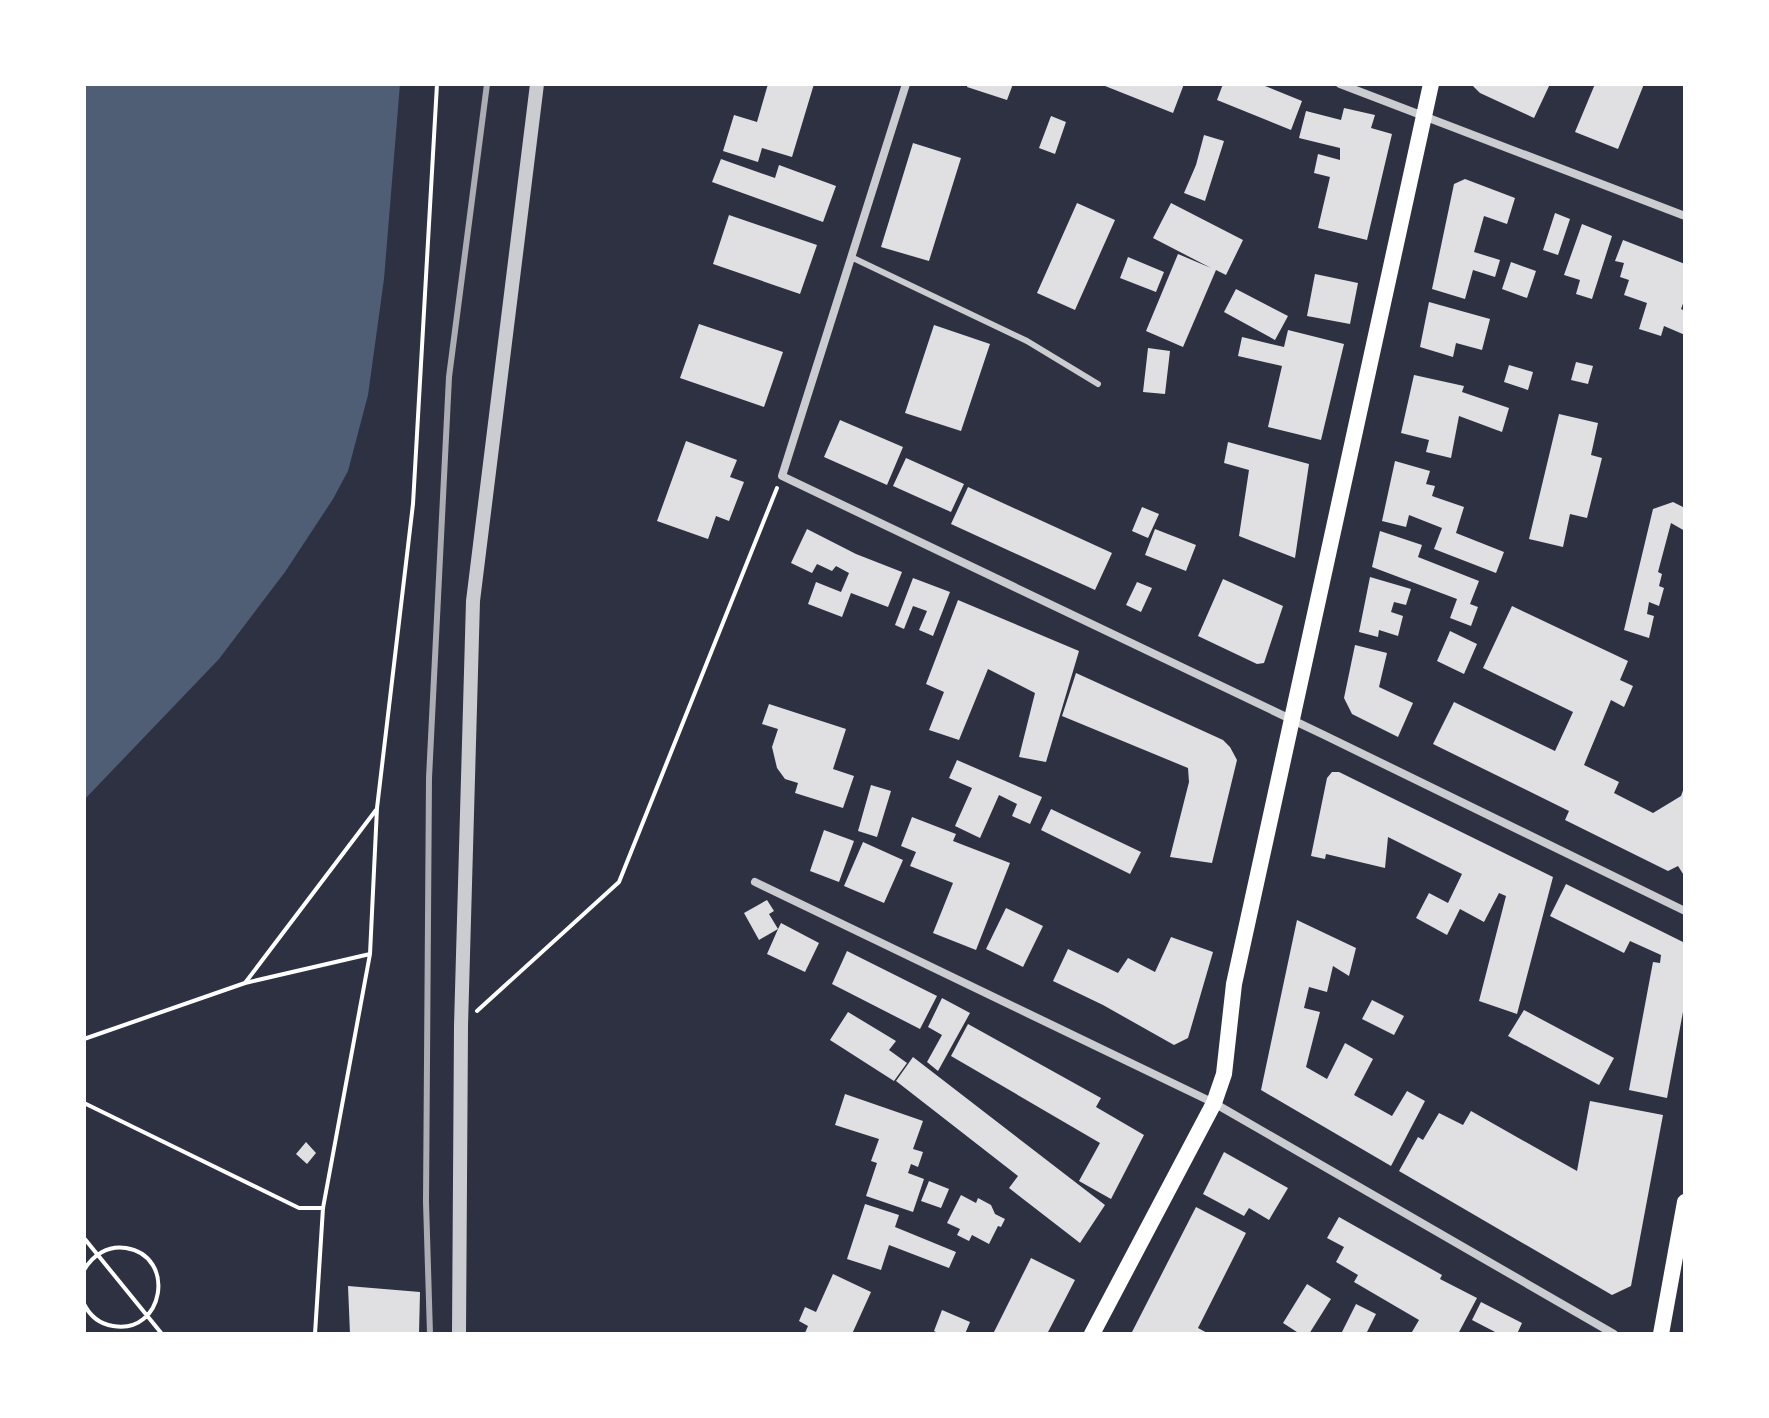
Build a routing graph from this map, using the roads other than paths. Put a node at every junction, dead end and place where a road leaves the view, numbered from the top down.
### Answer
1 (537, 84) edge
2 (906, 84) edge
3 (1340, 84) edge
4 (1431, 84) edge
5 (1424, 118) junction
6 (1685, 216) edge
7 (851, 257) junction
8 (1098, 384) dead end
9 (1292, 720) junction
10 (755, 882) dead end
11 (1685, 911) edge
12 (1214, 1103) junction
13 (1685, 1202) edge
14 (1678, 1278) edge
15 (459, 1334) edge
16 (1092, 1334) edge
17 (1614, 1334) edge
18 (1661, 1334) edge

1 - 15 street
2 - 7 street
3 - 5 street
4 - 5 main road
5 - 6 street
5 - 9 main road
7 - 8 lane
7 - 9 street
9 - 11 street
9 - 12 main road
10 - 12 street
12 - 16 main road
12 - 17 street
13 - 14 main road
14 - 18 main road

